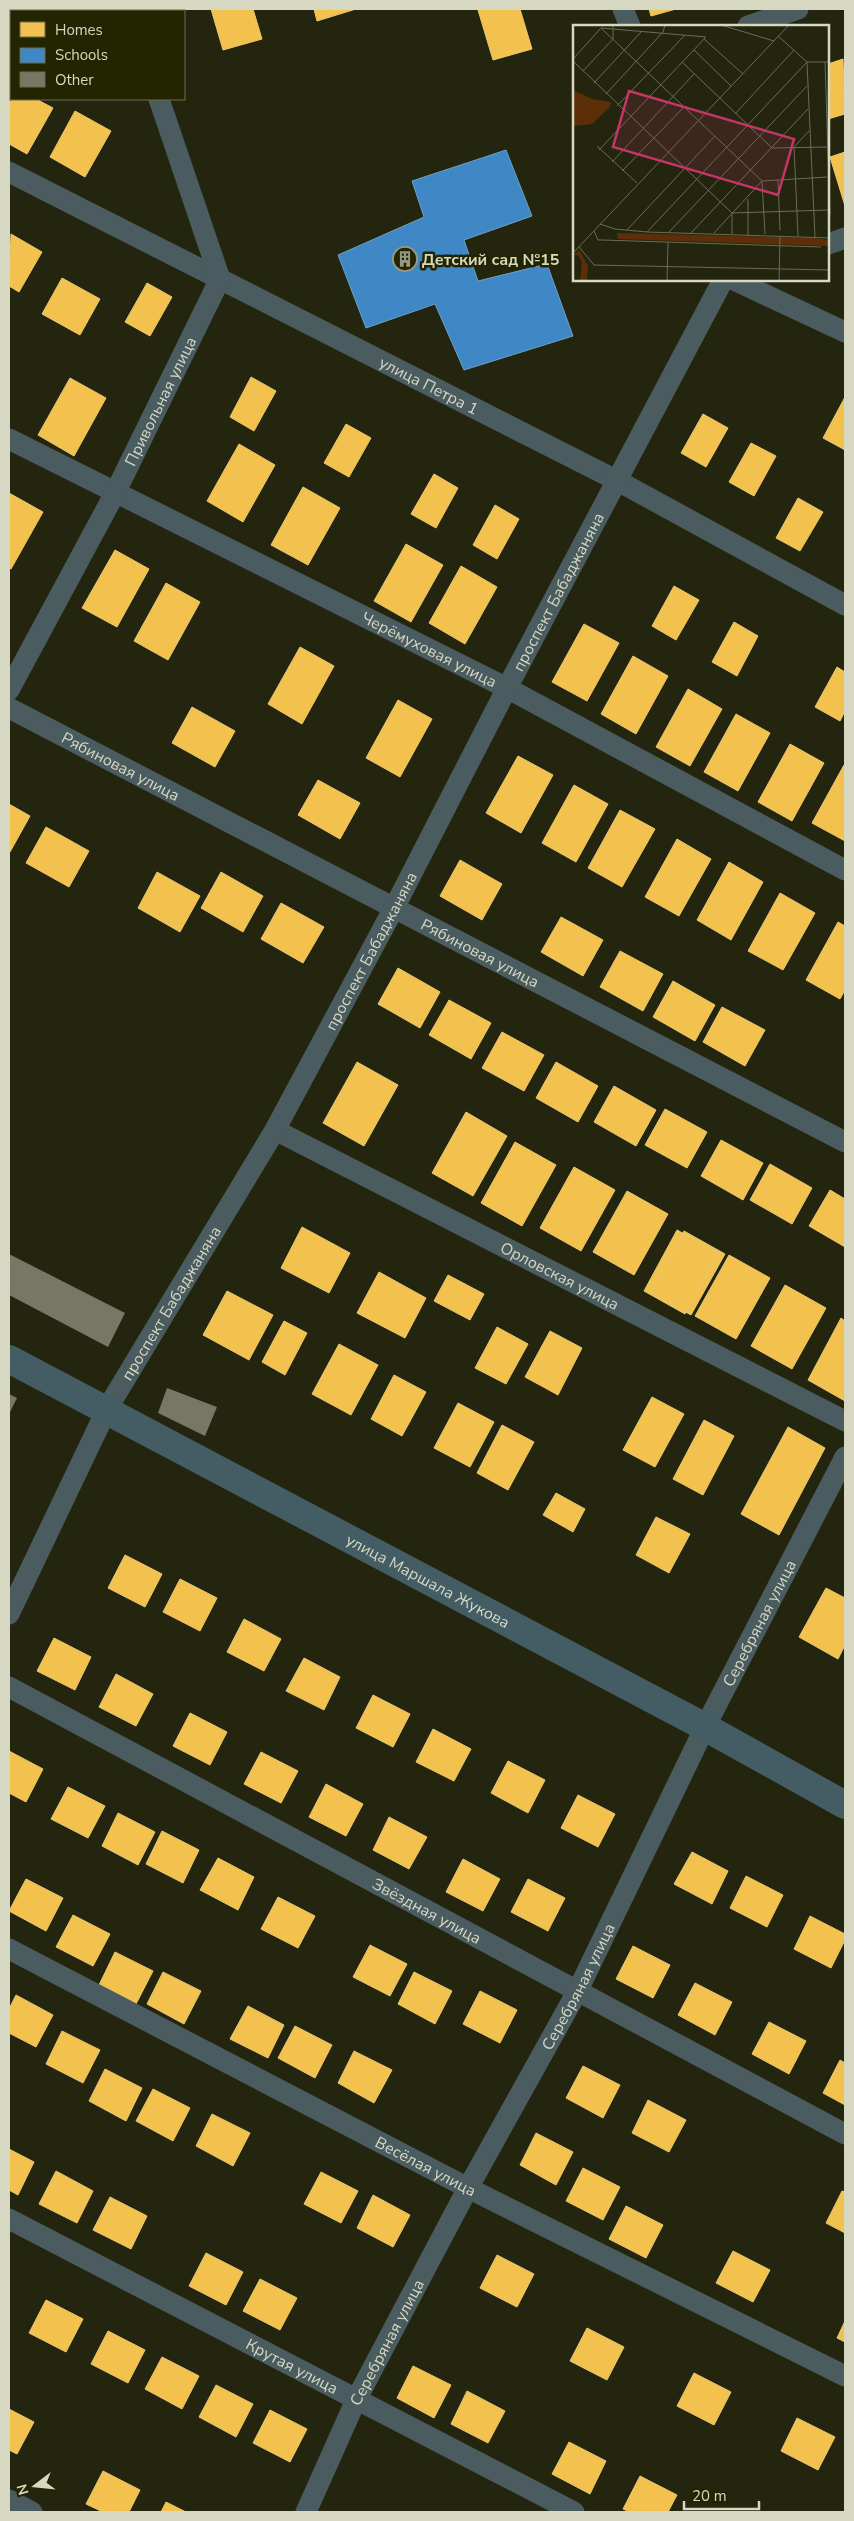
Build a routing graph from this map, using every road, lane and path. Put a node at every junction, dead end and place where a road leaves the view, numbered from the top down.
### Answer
1 (624, 9) edge
2 (798, 9) edge
3 (630, 25) edge
4 (751, 25) edge
5 (159, 100) edge
6 (9, 172) edge
7 (845, 238) edge
8 (829, 244) edge
9 (220, 279) junction
10 (722, 281) edge
11 (736, 281) edge
12 (845, 332) edge
13 (9, 439) edge
14 (618, 481) junction
15 (115, 493) junction
16 (845, 605) edge
17 (507, 688) junction
18 (9, 690) edge
19 (9, 708) edge
20 (845, 870) edge
21 (394, 908) junction
22 (275, 1130) junction
23 (845, 1142) edge
24 (9, 1359) edge
25 (107, 1409) junction
26 (845, 1421) edge
27 (845, 1457) edge
28 (9, 1614) edge
29 (9, 1687) edge
30 (705, 1727) junction
31 (845, 1805) edge
32 (9, 1949) edge
33 (578, 1990) junction
34 (845, 2134) edge
35 (468, 2188) junction
36 (9, 2219) edge
37 (845, 2376) edge
38 (356, 2400) junction
39 (9, 2500) edge
40 (32, 2512) edge
41 (306, 2512) edge
42 (574, 2512) edge

1 - 3 street
2 - 4 street
5 - 9 street
6 - 9 street, улица Петра 1
7 - 8 street
9 - 14 street, улица Петра 1
9 - 15 street, Привольная улица
10 - 14 street, проспект Бабаджаняна
11 - 12 street
13 - 15 street, Черёмуховая улица
14 - 16 street, улица Петра 1
14 - 17 street, проспект Бабаджаняна
15 - 17 street, Черёмуховая улица
15 - 18 street, Привольная улица
17 - 20 street, Черёмуховая улица
17 - 21 street, проспект Бабаджаняна
19 - 21 street, Рябиновая улица
21 - 22 street, проспект Бабаджаняна
21 - 23 street, Рябиновая улица
22 - 25 street, проспект Бабаджаняна
22 - 26 street, Орловская улица
24 - 25 main road, улица Маршала Жукова
25 - 28 street, проспект Бабаджаняна
25 - 30 main road, улица Маршала Жукова
27 - 30 street, Серебряная улица
29 - 33 street, Звёздная улица
30 - 31 main road, улица Маршала Жукова
30 - 33 street, Серебряная улица
32 - 35 street, Весёлая улица
33 - 34 street, Звёздная улица
33 - 35 street, Серебряная улица
35 - 37 street, Весёлая улица
35 - 38 street, Серебряная улица
36 - 38 street, Крутая улица
38 - 41 street, Серебряная улица
38 - 42 street, Крутая улица
39 - 40 street

